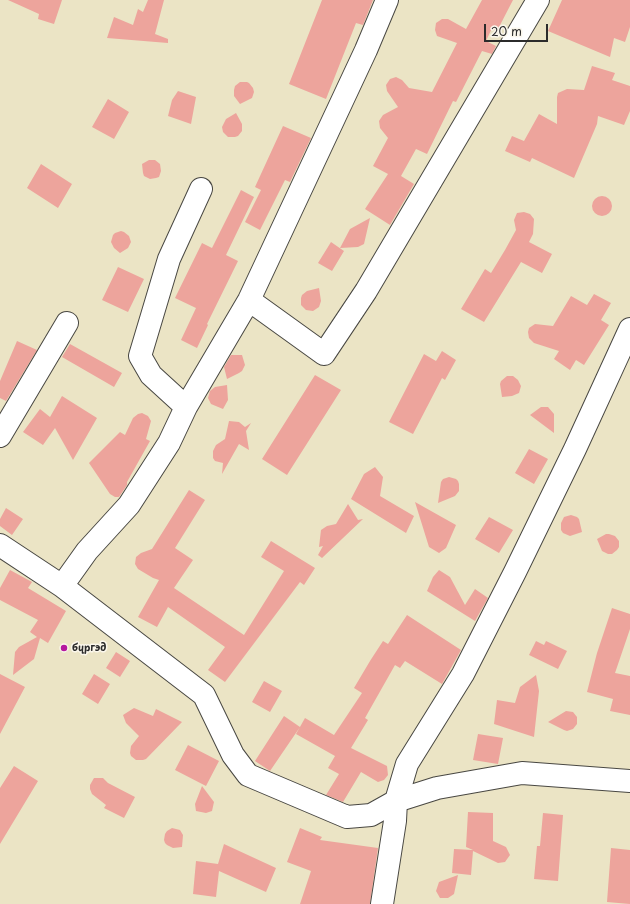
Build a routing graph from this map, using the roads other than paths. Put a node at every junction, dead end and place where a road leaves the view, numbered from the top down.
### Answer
1 (387, 0) edge
2 (538, 0) edge
3 (201, 189) dead end
4 (249, 300) junction
5 (67, 323) dead end
6 (630, 329) edge
7 (186, 406) junction
8 (0, 436) edge
9 (0, 545) edge
10 (62, 586) junction
11 (630, 781) edge
12 (396, 802) junction
13 (382, 904) edge

1 - 4 street
2 - 4 street
3 - 7 street
4 - 7 street
5 - 8 street
6 - 12 street
7 - 10 street
9 - 10 street
10 - 12 street
11 - 12 street
12 - 13 street

